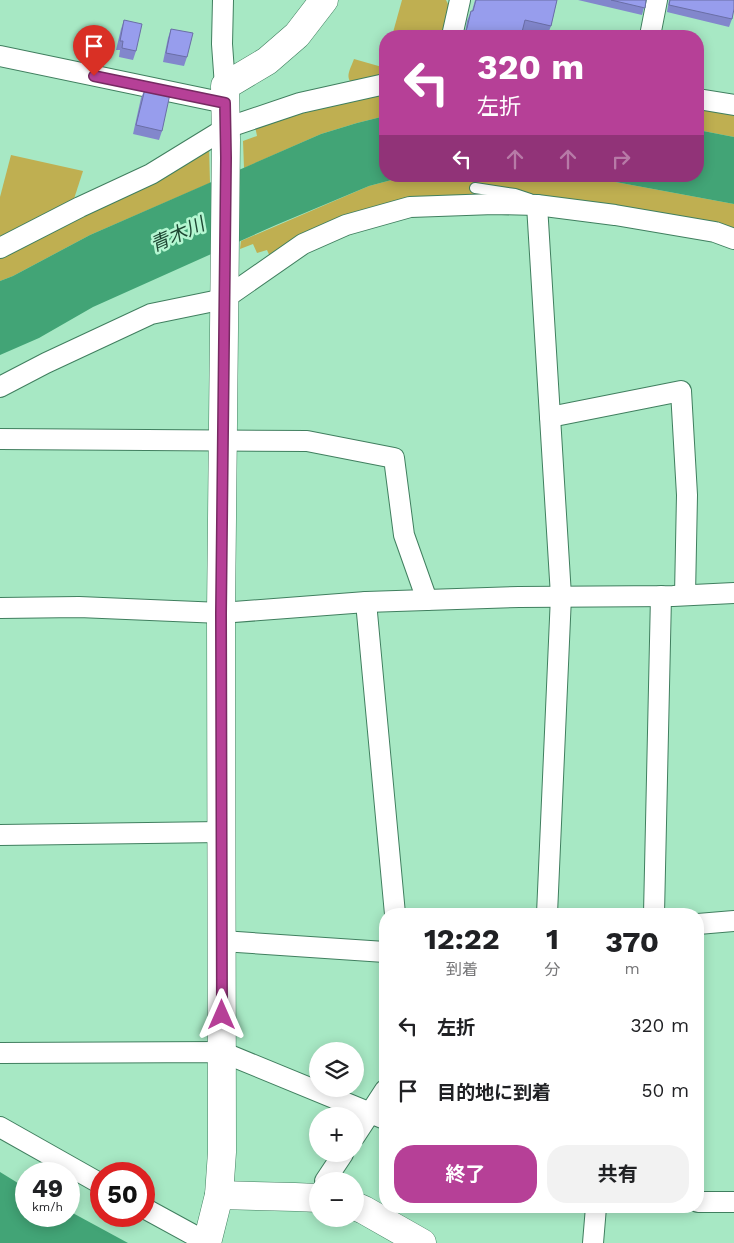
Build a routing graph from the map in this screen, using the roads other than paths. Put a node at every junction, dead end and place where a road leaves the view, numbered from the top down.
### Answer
1 (223, 0) edge
2 (324, 0) edge
3 (460, 0) edge
4 (657, 0) edge
5 (453, 30) edge
6 (651, 30) edge
7 (0, 56) edge
8 (379, 85) edge
9 (704, 100) edge
10 (734, 105) edge
11 (226, 114) junction
12 (475, 188) dead end
13 (537, 205) junction
14 (734, 239) edge
15 (0, 248) edge
16 (224, 291) junction
17 (0, 387) edge
18 (550, 417) junction
19 (0, 439) edge
20 (223, 440) junction
21 (734, 593) edge
22 (685, 595) junction
23 (561, 596) junction
24 (661, 596) junction
25 (427, 600) junction
26 (366, 602) junction
27 (0, 608) edge
28 (221, 613) junction
29 (221, 832) junction
30 (0, 835) edge
31 (394, 908) edge
32 (547, 908) edge
33 (654, 908) edge
34 (734, 921) edge
35 (704, 924) edge
36 (222, 941) junction
37 (379, 952) edge
38 (222, 1052) junction
39 (0, 1053) edge
40 (378, 1116) edge
41 (0, 1127) edge
42 (364, 1128) edge
43 (90, 1178) edge
44 (309, 1194) edge
45 (219, 1195) junction
46 (704, 1202) edge
47 (734, 1202) edge
48 (364, 1210) edge
49 (596, 1213) edge
50 (155, 1214) edge
51 (208, 1243) edge
52 (422, 1243) edge
53 (593, 1243) edge

1 - 11 street
2 - 11 main road
3 - 5 street
4 - 6 street
7 - 11 street
8 - 11 street
9 - 10 street
11 - 15 street
11 - 16 main road
12 - 13 lane
13 - 14 street
13 - 16 street
13 - 18 street
16 - 17 street
16 - 20 main road
18 - 22 street
18 - 23 street
19 - 20 street
20 - 25 street
20 - 28 main road
21 - 22 street
22 - 24 street
23 - 24 street
23 - 25 street
23 - 32 street
24 - 33 street
25 - 26 street
26 - 28 street
26 - 31 street
27 - 28 street
28 - 29 main road
29 - 30 street
29 - 36 main road
34 - 35 street
36 - 37 street
36 - 38 main road
38 - 39 street
38 - 40 street
38 - 45 main road
40 - 42 street
41 - 43 street
44 - 45 main road
45 - 51 main road
46 - 47 street
48 - 52 main road
49 - 53 street
50 - 51 street

